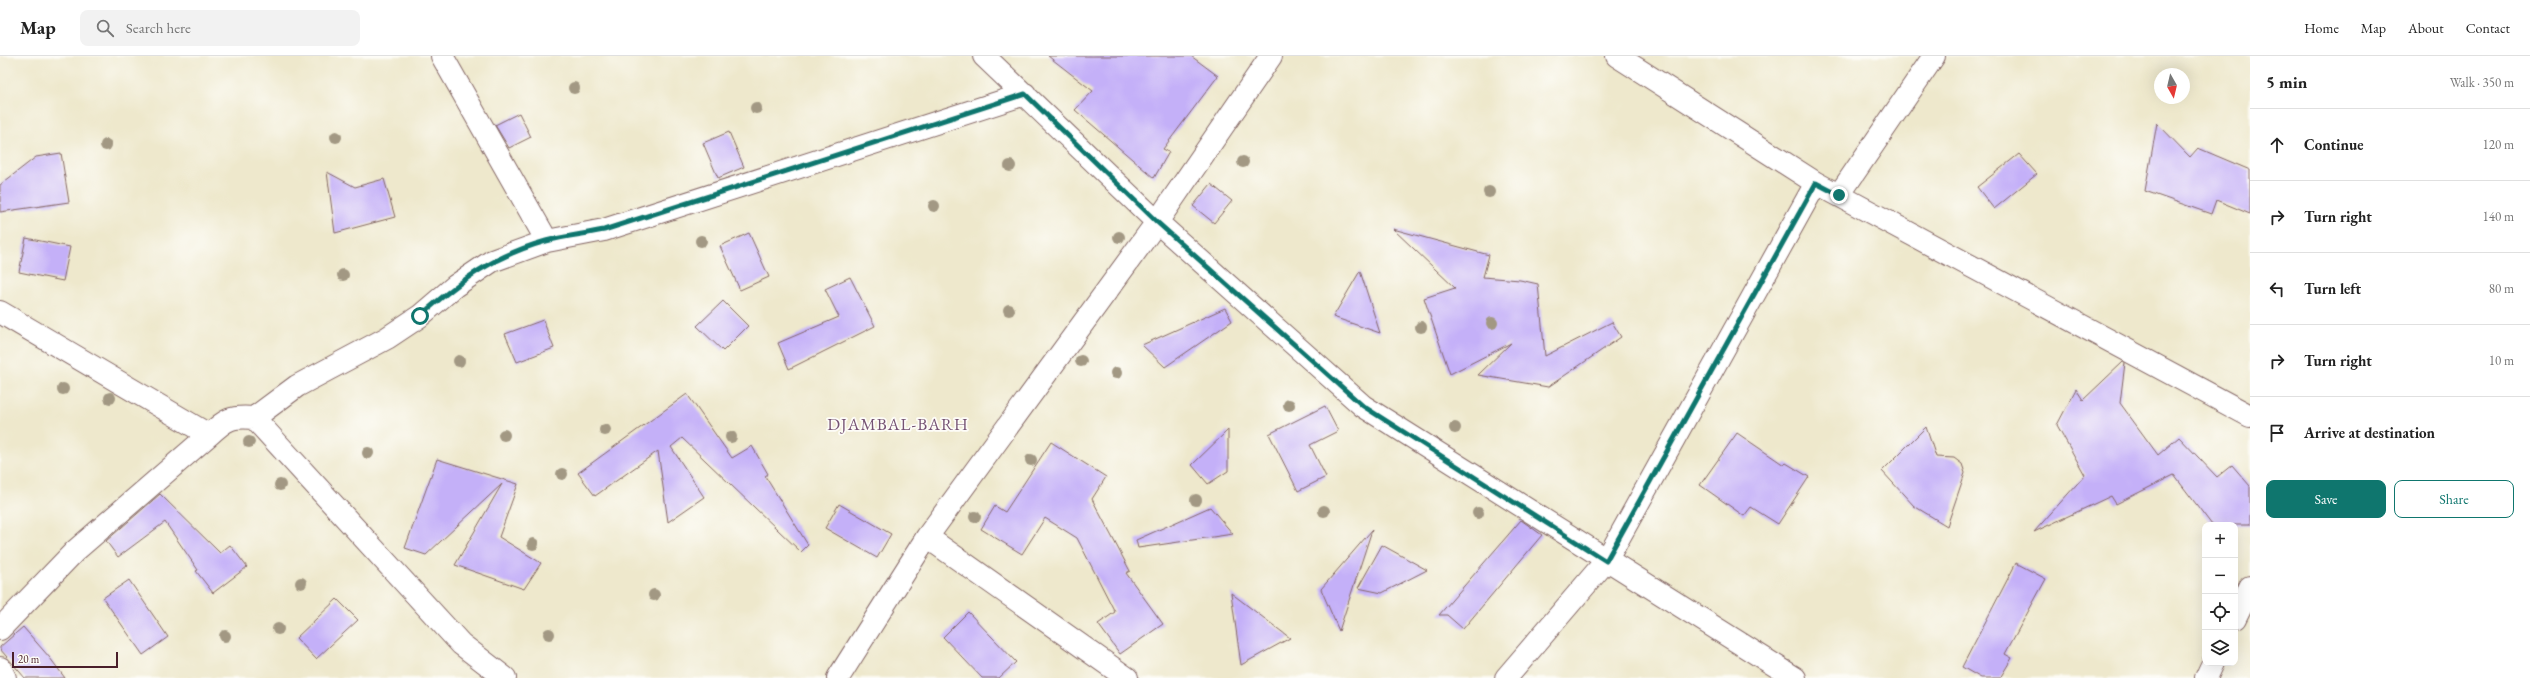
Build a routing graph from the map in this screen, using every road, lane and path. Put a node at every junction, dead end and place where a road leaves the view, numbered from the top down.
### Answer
1 (442, 56) edge
2 (984, 56) edge
3 (1271, 56) edge
4 (1617, 56) edge
5 (1934, 56) edge
6 (1025, 94) junction
7 (1816, 183) junction
8 (1839, 195) junction
9 (1157, 222) junction
10 (547, 240) junction
11 (0, 312) edge
12 (2250, 416) edge
13 (254, 418) junction
14 (209, 435) junction
15 (927, 537) junction
16 (1606, 561) junction
17 (2250, 587) edge
18 (2238, 612) edge
19 (0, 629) edge
20 (2212, 666) edge
21 (0, 668) edge
22 (5, 678) edge
23 (505, 678) edge
24 (838, 678) edge
25 (1127, 678) edge
26 (1506, 678) edge
27 (1795, 678) edge
28 (2206, 678) edge

1 - 10 street
2 - 6 street
3 - 9 street
4 - 7 street
5 - 8 street
6 - 9 street
6 - 10 street
7 - 8 street
7 - 16 street
8 - 12 street
9 - 15 street
9 - 16 street
10 - 13 street
11 - 14 street
13 - 14 street
13 - 23 street
14 - 19 street
15 - 24 street
15 - 25 street
16 - 26 street
16 - 27 street
17 - 18 street
20 - 28 street
21 - 22 street

